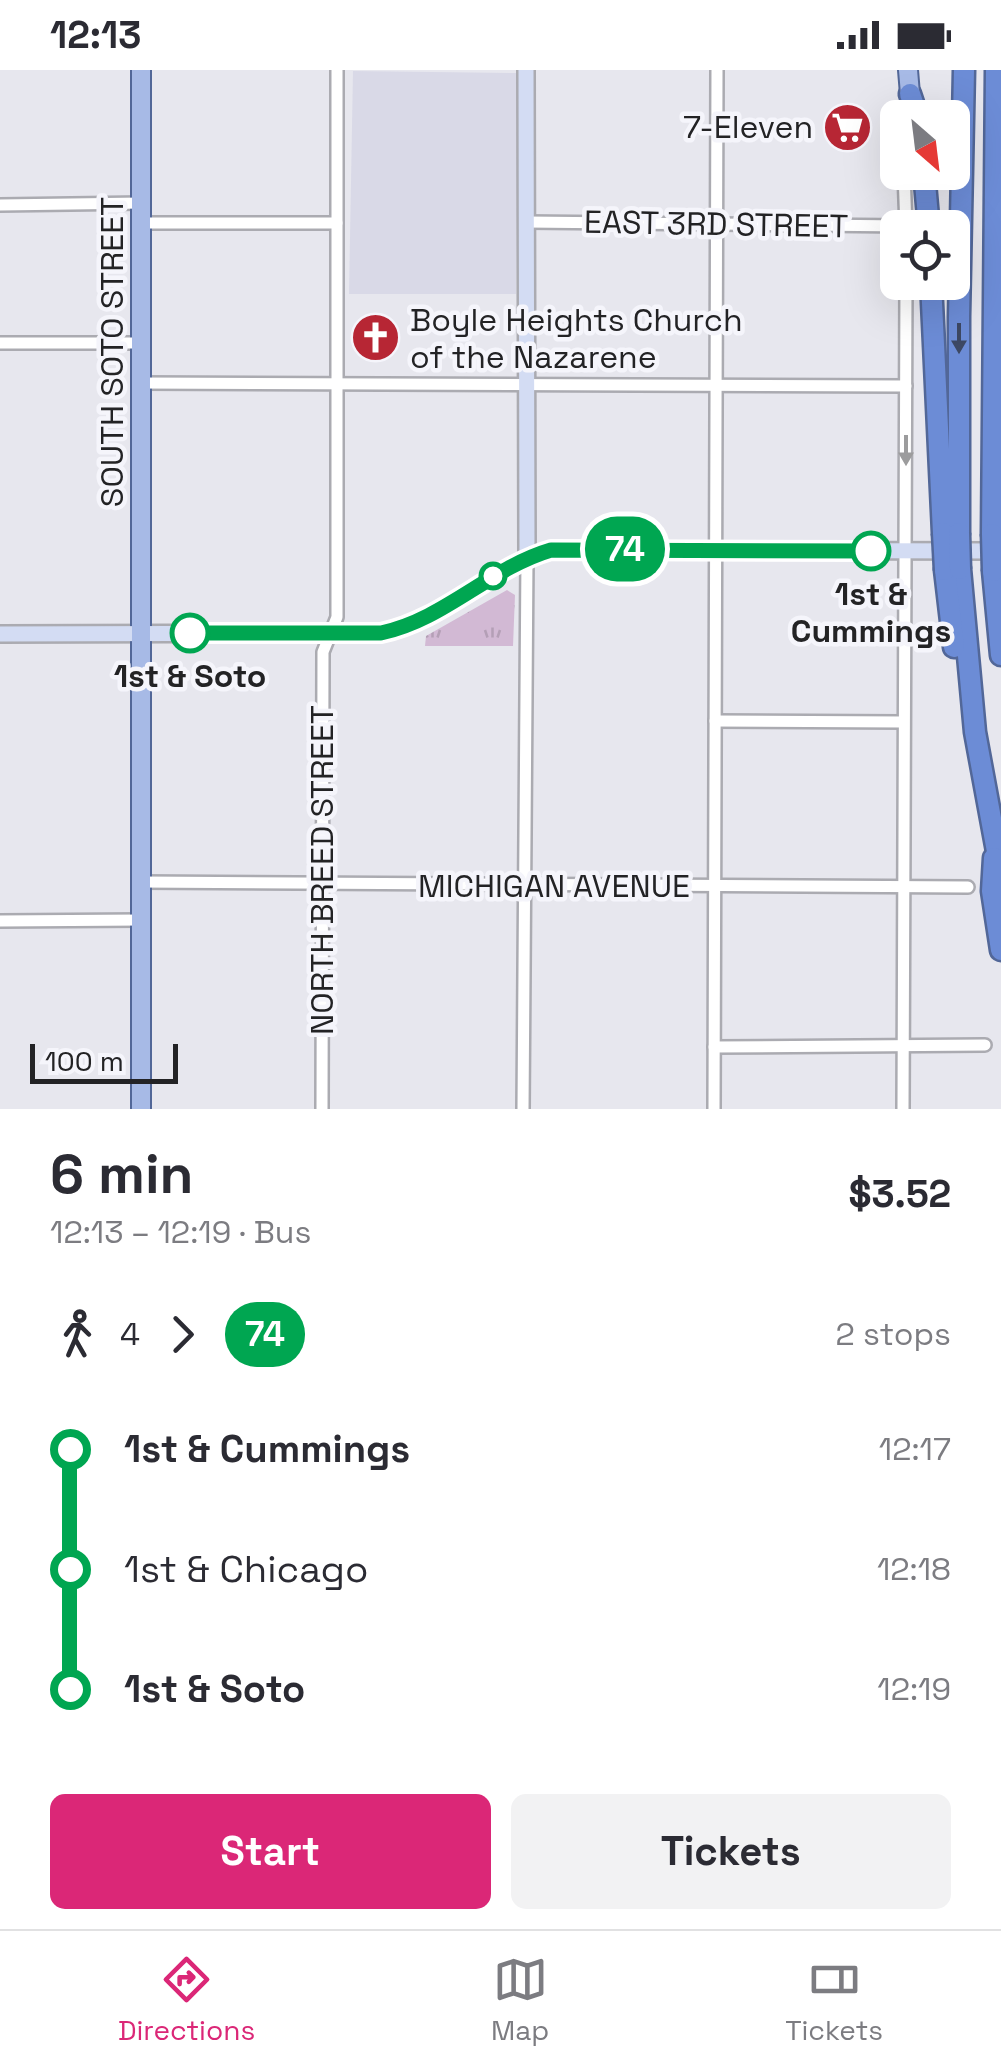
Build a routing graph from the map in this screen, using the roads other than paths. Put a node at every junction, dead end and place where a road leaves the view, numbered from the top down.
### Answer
1 (141, 70) edge
2 (337, 70) edge
3 (526, 70) edge
4 (717, 70) edge
5 (908, 70) edge
6 (964, 70) edge
7 (996, 70) edge
8 (910, 94) junction
9 (909, 100) edge
10 (912, 100) edge
11 (142, 203) junction
12 (0, 205) edge
13 (526, 222) junction
14 (142, 223) junction
15 (337, 223) junction
16 (717, 224) junction
17 (880, 227) edge
18 (906, 300) edge
19 (932, 300) edge
20 (0, 343) edge
21 (141, 343) junction
22 (141, 383) junction
23 (339, 384) junction
24 (526, 384) junction
25 (906, 386) junction
26 (717, 387) junction
27 (951, 533) junction
28 (996, 542) edge
29 (717, 550) junction
30 (906, 551) junction
31 (527, 557) junction
32 (996, 576) edge
33 (330, 632) junction
34 (0, 634) edge
35 (143, 634) junction
36 (1001, 655) edge
37 (715, 721) junction
38 (903, 722) junction
39 (994, 846) junction
40 (1001, 873) edge
41 (141, 882) junction
42 (321, 885) junction
43 (525, 885) junction
44 (905, 885) junction
45 (714, 886) junction
46 (968, 886) dead end
47 (141, 920) junction
48 (0, 921) edge
49 (1001, 950) edge
50 (904, 1046) junction
51 (985, 1046) dead end
52 (714, 1047) junction
53 (141, 1109) edge
54 (322, 1109) edge
55 (524, 1109) edge
56 (714, 1109) edge
57 (903, 1109) edge

1 - 11 main road, SOUTH SOTO STREET
2 - 15 street, NORTH BREED STREET
3 - 13 street
4 - 16 street
5 - 8 main road
6 -> 27 highway
7 - 28 highway
8 - 9 street
8 - 10 highway
11 - 12 street
11 - 14 main road, SOUTH SOTO STREET
13 - 16 street, EAST 3RD STREET
13 - 24 street
14 - 15 street
14 - 21 main road, SOUTH SOTO STREET
15 - 23 street, NORTH BREED STREET
16 - 17 street, EAST 3RD STREET
16 - 26 street
18 - 25 street
19 - 27 highway
20 - 21 street
21 - 22 main road, SOUTH SOTO STREET
22 - 23 street
22 - 35 main road, SOUTH SOTO STREET
23 - 24 street
23 - 33 street, NORTH BREED STREET
24 - 26 street
24 - 31 street
25 - 26 street
25 -> 30 street
26 - 29 street
27 - 39 highway, bridge
28 - 30 street
28 - 32 highway, bridge
29 - 30 street
29 - 31 street
29 - 37 street
30 - 38 street
31 - 33 street
31 - 43 street
32 - 36 highway
33 - 35 street
33 - 42 street, NORTH BREED STREET
34 - 35 street
35 - 41 main road, SOUTH SOTO STREET
37 - 38 street
37 - 45 street
38 - 44 street
39 - 40 highway
39 - 49 highway
41 - 42 street, MICHIGAN AVENUE
41 - 47 main road, SOUTH SOTO STREET
42 - 43 street, MICHIGAN AVENUE
42 - 54 street, NORTH BREED STREET
43 - 45 street, MICHIGAN AVENUE
43 - 55 street
44 - 45 street, MICHIGAN AVENUE
44 - 46 street, MICHIGAN AVENUE
44 - 50 street
45 - 52 street
47 - 48 street
47 - 53 main road, SOUTH SOTO STREET
50 - 51 street
50 - 52 street
50 - 57 street
52 - 56 street

